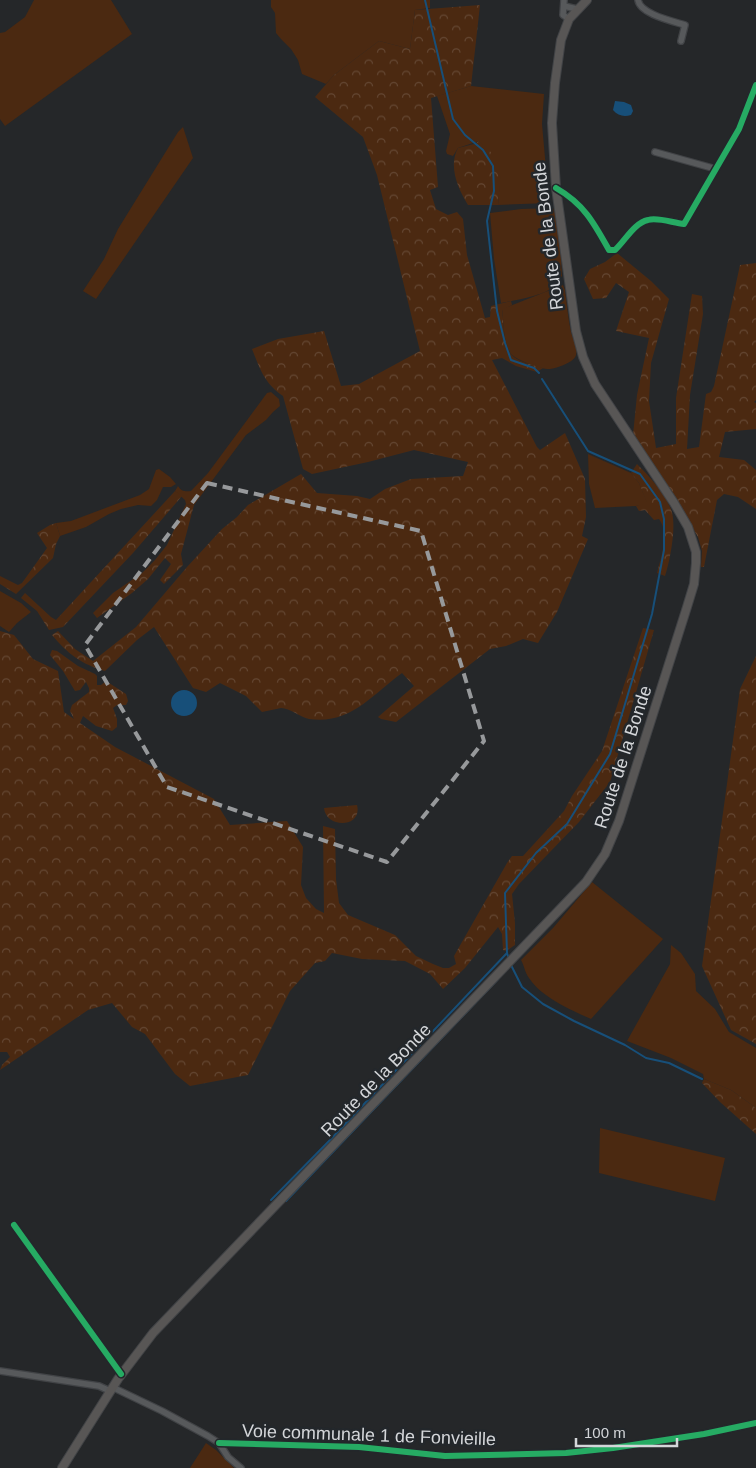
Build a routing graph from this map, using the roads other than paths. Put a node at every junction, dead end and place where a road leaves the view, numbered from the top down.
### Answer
1 (587, 0) edge
2 (638, 0) edge
3 (564, 3) edge
4 (577, 9) junction
5 (569, 19) junction
6 (681, 41) dead end
7 (756, 85) edge
8 (655, 152) dead end
9 (716, 169) junction
10 (556, 188) junction
11 (14, 1226) dead end
12 (0, 1371) edge
13 (120, 1376) junction
14 (111, 1389) junction
15 (756, 1423) edge
16 (219, 1443) junction
17 (62, 1468) edge
18 (241, 1468) edge

1 - 4 main road, Route de la Bonde
2 - 6 street
3 - 4 street
3 - 5 street
4 - 5 main road, Route de la Bonde
5 - 10 main road, Route de la Bonde
7 - 9 street
8 - 9 street
9 - 10 street
10 - 13 main road, Route de la Bonde
11 - 13 street
12 - 14 street
13 - 14 main road, Route de la Bonde
14 - 16 street
14 - 17 main road, Route de la Bonde
15 - 16 street, Voie communale 1 de Fonvieille
16 - 18 street

